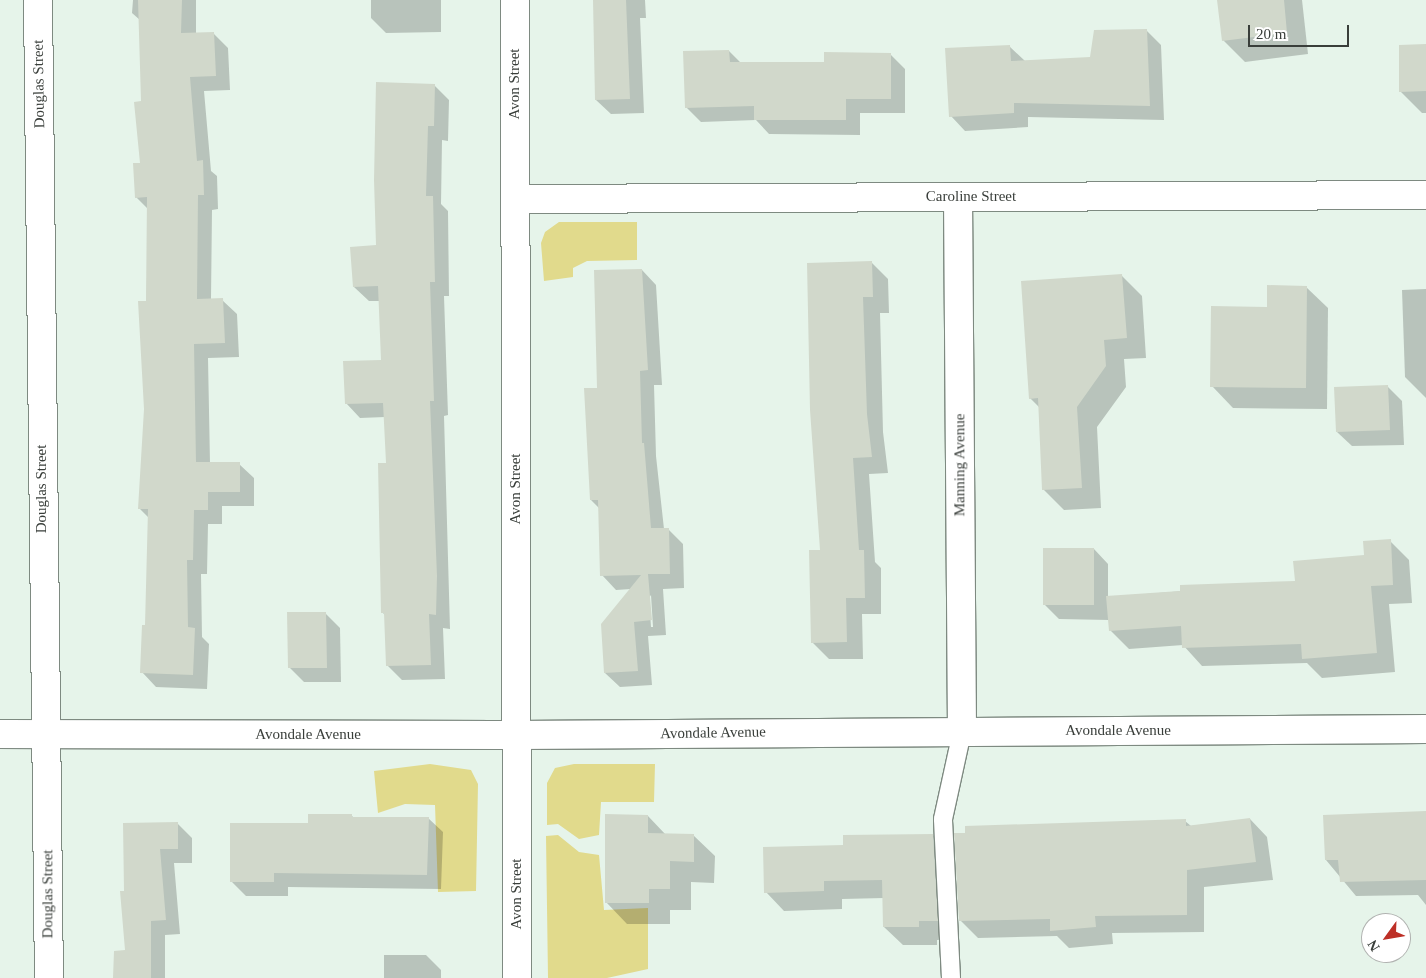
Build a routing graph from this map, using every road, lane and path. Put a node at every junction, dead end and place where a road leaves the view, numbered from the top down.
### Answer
1 (38, 0) edge
2 (515, 0) edge
3 (1426, 195) edge
4 (958, 197) junction
5 (516, 199) junction
6 (1426, 728) edge
7 (962, 732) junction
8 (0, 734) edge
9 (45, 734) junction
10 (517, 735) junction
11 (49, 978) edge
12 (517, 978) edge
13 (951, 978) edge

1 - 9 street, Douglas Street
2 - 5 street, Avon Street
3 - 4 street, Caroline Street
4 - 5 street, Caroline Street
4 - 7 street, Manning Avenue
5 - 10 street, Avon Street
6 - 7 street, Avondale Avenue
7 - 10 street, Avondale Avenue
7 - 13 lane
8 - 9 street, Avondale Avenue
9 - 10 street, Avondale Avenue
9 - 11 street, Douglas Street
10 - 12 street, Avon Street

